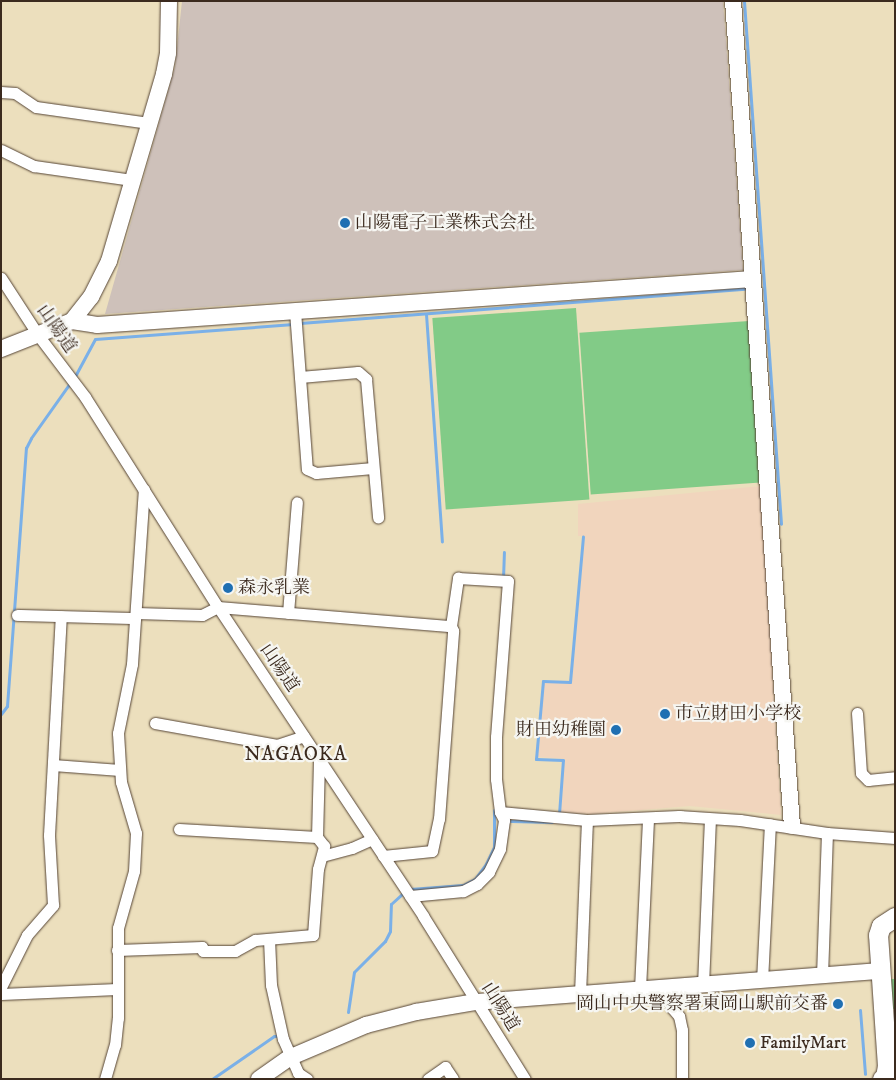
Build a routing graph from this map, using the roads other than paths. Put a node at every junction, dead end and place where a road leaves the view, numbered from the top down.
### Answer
1 (169, 1) edge
2 (733, 1) edge
3 (1, 92) edge
4 (149, 123) junction
5 (1, 150) edge
6 (132, 180) junction
7 (1, 278) edge
8 (752, 279) junction
9 (296, 319) junction
10 (72, 321) junction
11 (38, 335) junction
12 (1, 349) edge
13 (300, 377) junction
14 (373, 468) junction
15 (144, 490) junction
16 (297, 502) dead end
17 (378, 517) dead end
18 (218, 607) junction
19 (288, 613) junction
20 (17, 615) dead end
21 (136, 615) junction
22 (61, 616) junction
23 (451, 626) junction
24 (857, 713) dead end
25 (154, 723) dead end
26 (304, 736) junction
27 (319, 760) junction
28 (53, 765) junction
29 (120, 770) junction
30 (895, 777) edge
31 (500, 812) junction
32 (648, 819) junction
33 (710, 819) junction
34 (587, 820) junction
35 (770, 824) junction
36 (792, 826) junction
37 (179, 829) dead end
38 (828, 833) junction
39 (317, 836) junction
40 (895, 838) edge
41 (372, 839) junction
42 (322, 856) junction
43 (383, 856) junction
44 (410, 896) junction
45 (895, 917) edge
46 (269, 939) junction
47 (117, 950) junction
48 (879, 971) junction
49 (822, 976) junction
50 (762, 981) junction
51 (703, 985) junction
52 (1, 987) edge
53 (670, 987) junction
54 (640, 989) junction
55 (117, 990) junction
56 (1, 994) edge
57 (580, 994) junction
58 (476, 1002) junction
59 (291, 1057) junction
60 (887, 1078) edge
61 (105, 1079) edge
62 (258, 1079) edge
63 (307, 1079) edge
64 (428, 1079) edge
65 (453, 1079) edge
66 (525, 1079) edge
67 (682, 1079) edge

1 - 4 street
2 - 8 street
3 - 4 street
4 - 6 street
5 - 6 street
6 - 10 street
7 - 11 street, 山陽道
8 - 9 street
8 - 36 street
9 - 10 street
9 - 13 street
10 - 11 street
11 - 12 street
11 - 15 street, 山陽道
13 - 14 street
13 - 14 street
14 - 17 street
15 - 18 street, 山陽道
15 - 21 street
16 - 19 street
18 - 19 street
18 - 21 street
18 - 26 street, 山陽道
19 - 23 street
20 - 22 street
21 - 22 street
21 - 29 street
22 - 28 street
23 - 31 street
23 - 43 street
24 - 30 street
25 - 26 street
26 - 27 street, 山陽道
27 - 39 street
27 - 41 street, 山陽道
28 - 29 street
28 - 52 street
29 - 47 street
31 - 34 street
31 - 44 street
32 - 33 street
32 - 34 street
32 - 54 street
33 - 35 street
33 - 51 street
34 - 57 street
35 - 36 street
35 - 50 street
36 - 38 street
37 - 39 street
38 - 40 street
38 - 49 street
39 - 42 street
41 - 42 street
41 - 43 street, 山陽道
42 - 46 street
43 - 44 street, 山陽道
44 - 58 street, 山陽道
45 - 48 main road
46 - 47 street
46 - 59 street
47 - 55 street
48 - 49 street
48 - 60 main road
49 - 50 street
50 - 51 street
51 - 53 street
53 - 54 street
53 - 67 street
54 - 57 street
55 - 56 street
55 - 61 street
57 - 58 street
58 - 59 street
58 - 66 street, 山陽道
59 - 62 street
59 - 63 street
64 - 65 street

